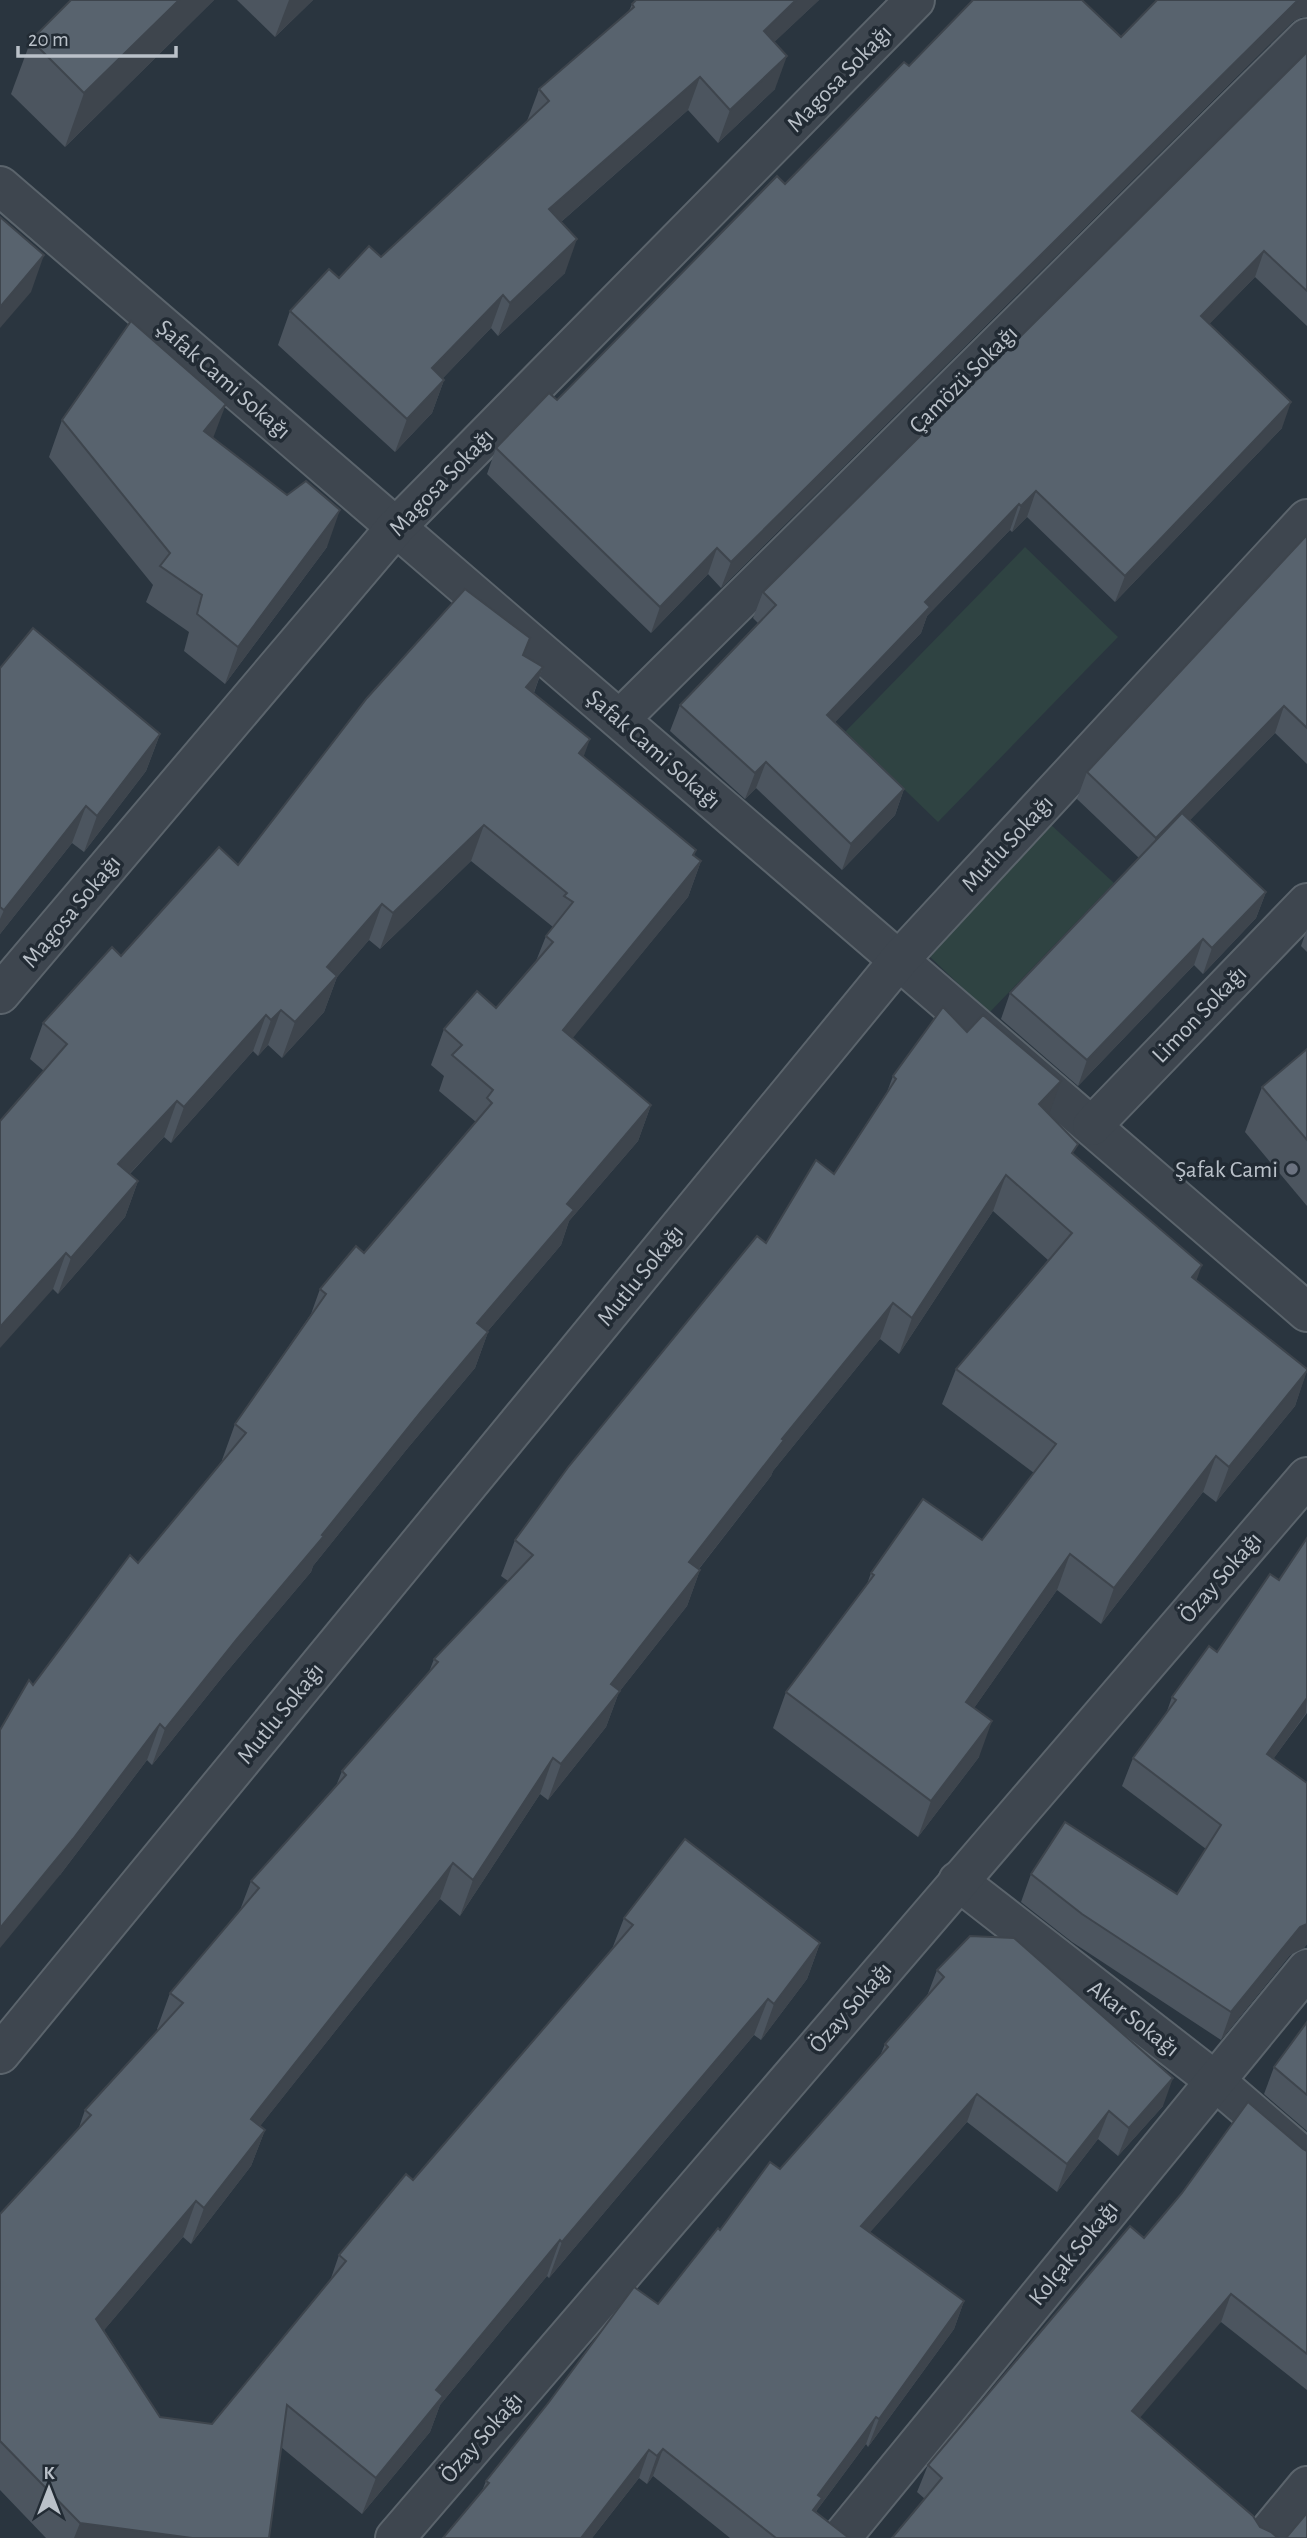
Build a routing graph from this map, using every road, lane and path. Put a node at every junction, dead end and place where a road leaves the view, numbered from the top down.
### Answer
1 (915, 0) edge
2 (1307, 38) edge
3 (0, 186) edge
4 (1307, 519) edge
5 (396, 527) junction
6 (620, 719) junction
7 (1307, 903) edge
8 (899, 960) junction
9 (0, 995) edge
10 (1092, 1126) junction
11 (1307, 1312) edge
12 (1307, 1477) edge
13 (958, 1881) junction
14 (1307, 1969) edge
15 (0, 2054) edge
16 (1214, 2080) junction
17 (1307, 2160) edge
18 (1307, 2486) edge
19 (395, 2538) edge
20 (841, 2538) edge
21 (1264, 2538) edge

1 - 5 street, Magosa Sokağı
2 - 6 street, Çamözü Sokağı
3 - 5 street, Şafak Cami Sokağı
4 - 8 street, Mutlu Sokağı
5 - 6 street, Şafak Cami Sokağı
5 - 9 street, Magosa Sokağı
6 - 8 street, Şafak Cami Sokağı
7 - 10 street, Limon Sokağı
8 - 10 street, Şafak Cami Sokağı
8 - 15 street, Mutlu Sokağı
10 - 11 street, Şafak Cami Sokağı
12 - 13 street, Özay Sokağı
13 - 16 street, Akar Sokağı
13 - 19 street, Özay Sokağı
14 - 16 street, Kolçak Sokağı
16 - 17 street, Akar Sokağı
16 - 20 street, Kolçak Sokağı
18 - 21 street

